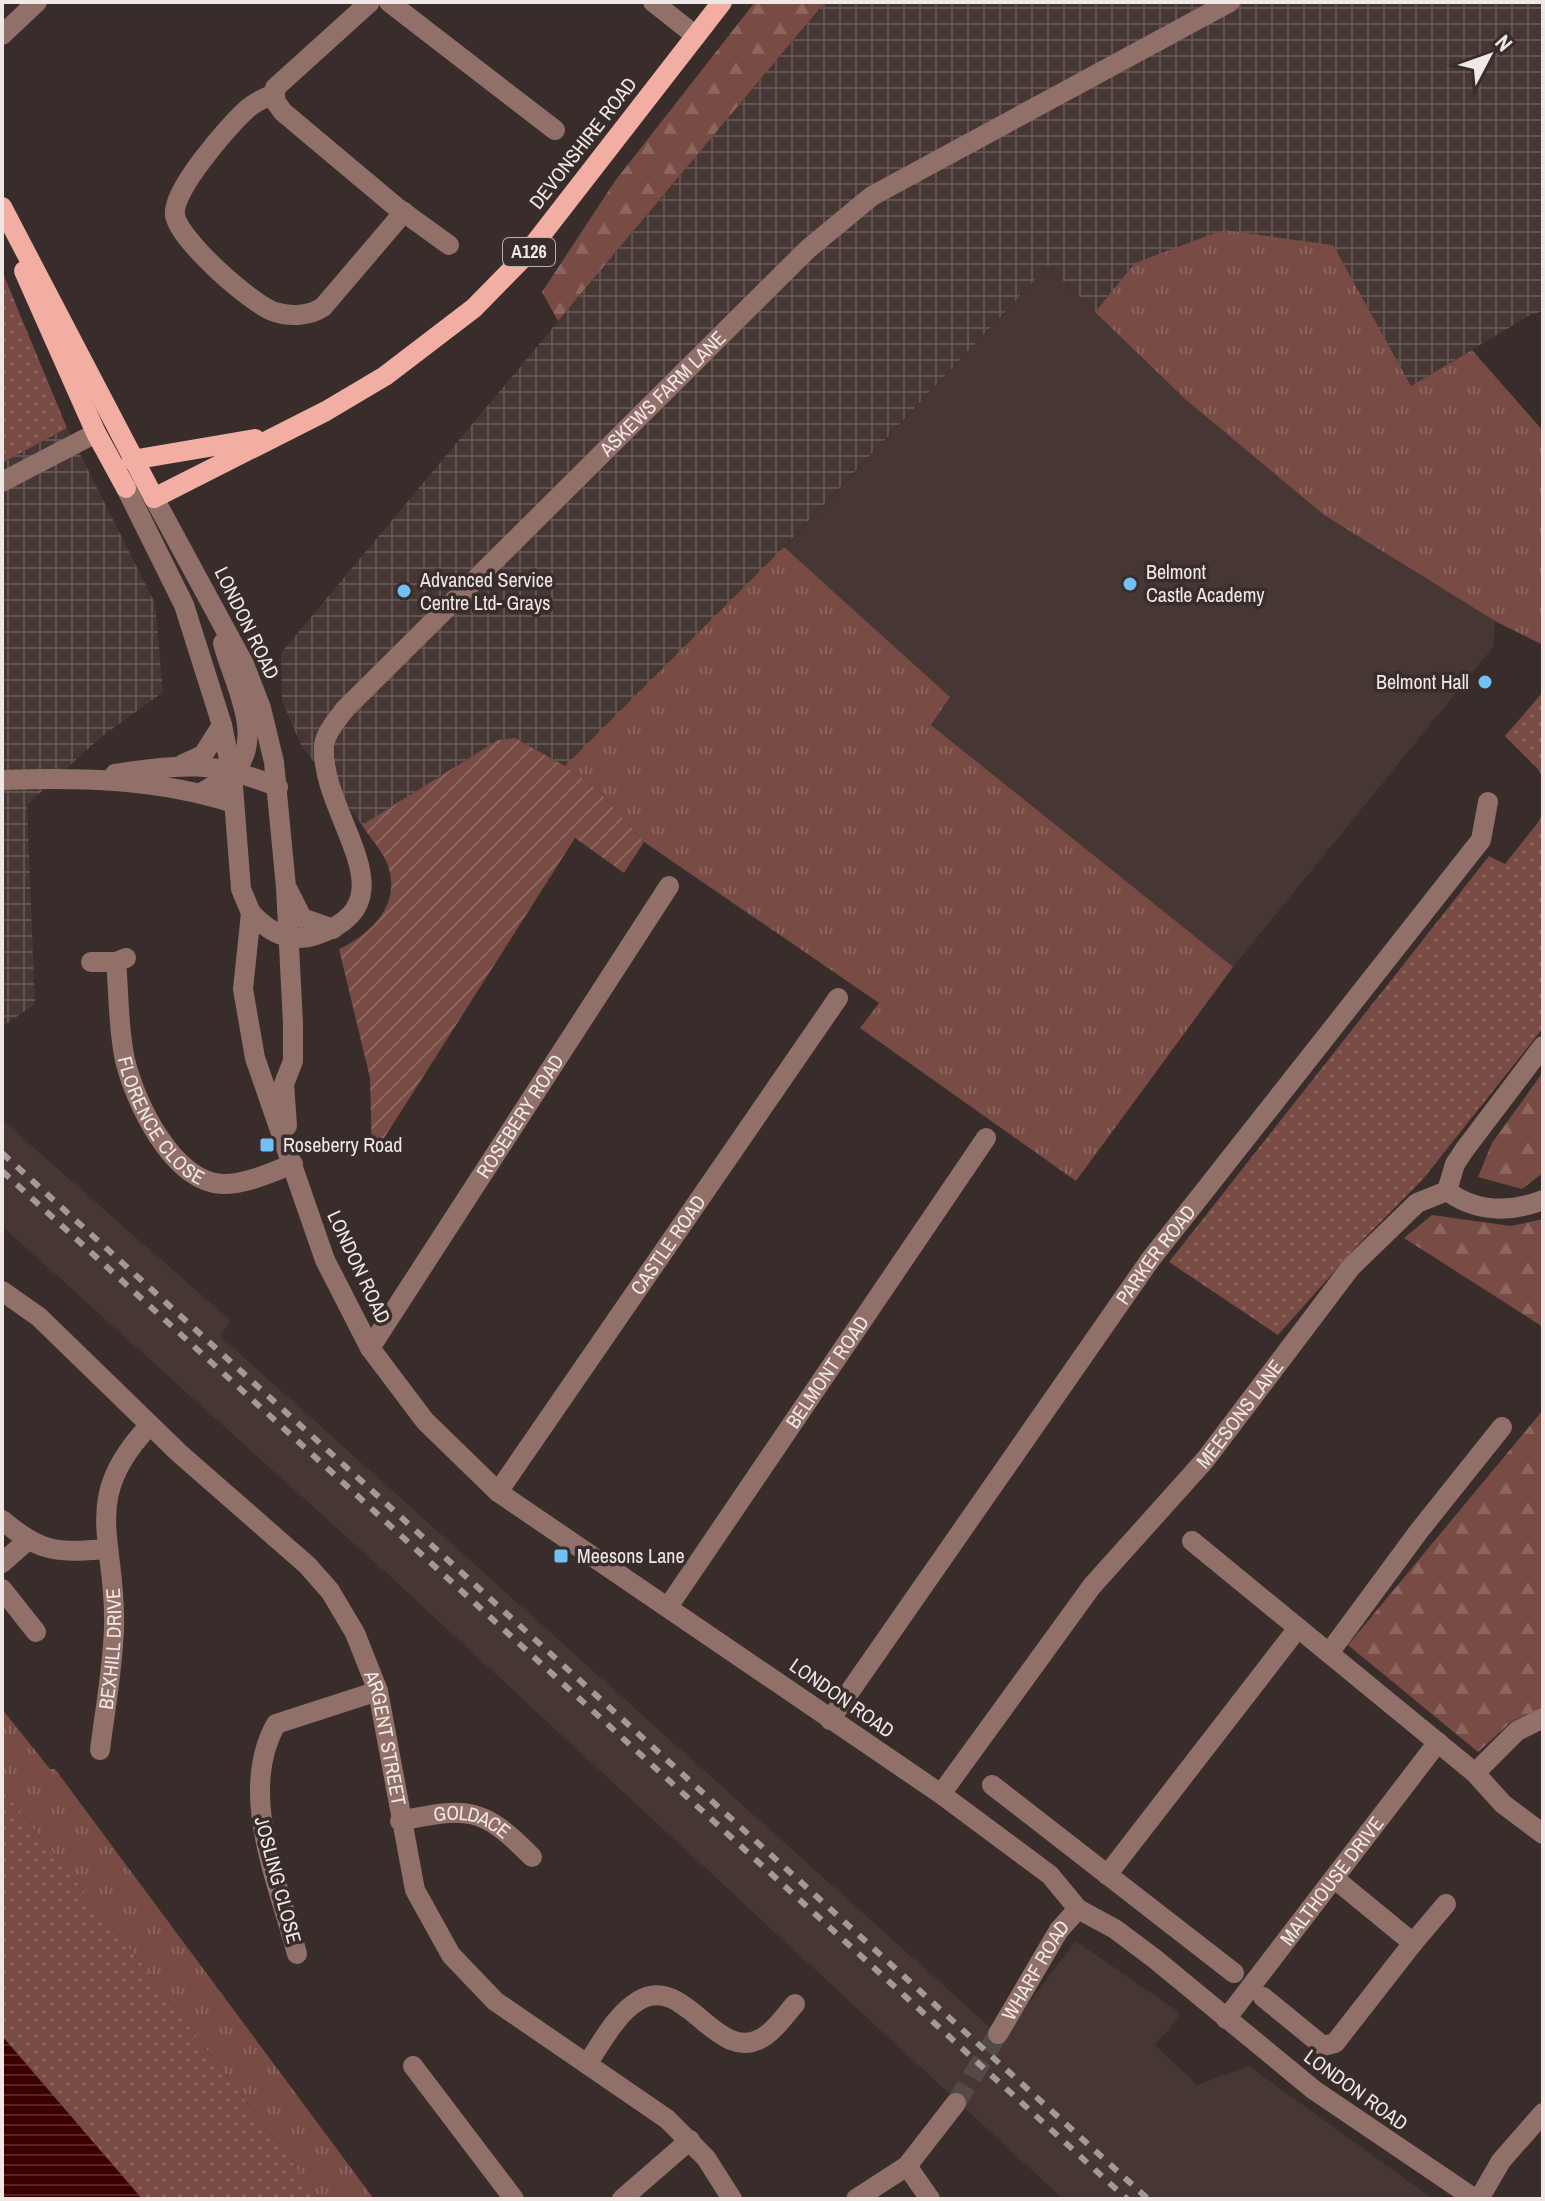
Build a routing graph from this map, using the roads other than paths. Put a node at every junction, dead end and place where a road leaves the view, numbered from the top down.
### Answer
1 (37, 2) edge
2 (370, 2) edge
3 (389, 2) edge
4 (653, 2) edge
5 (722, 2) edge
6 (1230, 2) edge
7 (2, 35) edge
8 (696, 36) junction
9 (274, 94) junction
10 (555, 130) dead end
11 (2, 207) edge
12 (404, 212) junction
13 (2, 214) edge
14 (449, 245) dead end
15 (108, 408) junction
16 (96, 433) junction
17 (274, 435) junction
18 (132, 460) junction
19 (2, 482) edge
20 (126, 488) junction
21 (154, 498) junction
22 (213, 604) junction
23 (222, 725) junction
24 (183, 764) junction
25 (232, 774) junction
26 (91, 778) junction
27 (2, 780) edge
28 (278, 787) junction
29 (201, 793) junction
30 (1488, 802) dead end
31 (233, 803) junction
32 (669, 886) dead end
33 (286, 887) junction
34 (251, 913) junction
35 (333, 929) junction
36 (288, 936) junction
37 (91, 962) dead end
38 (838, 998) dead end
39 (1543, 1046) edge
40 (986, 1138) dead end
41 (291, 1157) junction
42 (1447, 1191) junction
43 (1543, 1200) edge
44 (2, 1291) edge
45 (370, 1348) junction
46 (150, 1425) junction
47 (1502, 1427) dead end
48 (498, 1492) junction
49 (2, 1520) edge
50 (28, 1540) junction
51 (1192, 1541) dead end
52 (107, 1549) junction
53 (2, 1563) edge
54 (2, 1589) edge
55 (668, 1607) junction
56 (1298, 1628) junction
57 (36, 1632) dead end
58 (1329, 1653) junction
59 (378, 1691) junction
60 (1543, 1718) edge
61 (830, 1720) junction
62 (1438, 1742) junction
63 (100, 1750) dead end
64 (1475, 1773) junction
65 (992, 1785) dead end
66 (941, 1794) junction
67 (400, 1821) junction
68 (1543, 1834) edge
69 (532, 1857) dead end
70 (1107, 1875) junction
71 (1335, 1879) junction
72 (1446, 1904) dead end
73 (1078, 1909) junction
74 (1413, 1943) junction
75 (297, 1954) dead end
76 (1234, 1973) dead end
77 (1263, 1997) dead end
78 (795, 2004) dead end
79 (1226, 2019) junction
80 (998, 2034) tunnel mouth
81 (587, 2064) junction
82 (413, 2066) dead end
83 (956, 2103) tunnel mouth
84 (1543, 2113) edge
85 (690, 2140) junction
86 (907, 2166) junction
87 (512, 2198) edge
88 (622, 2199) edge
89 (732, 2199) edge
90 (856, 2199) edge
91 (930, 2199) edge
92 (1477, 2199) edge

1 - 7 street
2 - 9 street
3 - 10 street
4 - 8 street
5 - 8 main road, DEVONSHIRE ROAD / A126
6 - 35 street, ASKEWS FARM LANE
8 - 17 main road, DEVONSHIRE ROAD / A126
9 - 12 street
9 - 12 street
11 - 15 main road, LONDON ROAD
12 - 14 street
13 - 16 main road, LONDON ROAD
15 - 16 main road
15 - 18 main road, LONDON ROAD
16 - 18 main road
16 - 19 street
16 - 20 main road, LONDON ROAD
17 - 18 main road, DEVONSHIRE ROAD / A126
17 - 21 main road, DEVONSHIRE ROAD / A126
18 - 20 main road
18 - 21 main road, LONDON ROAD
20 - 21 main road
20 - 23 street, LONDON ROAD
21 - 22 street, LONDON ROAD
22 - 25 street
22 - 28 street, LONDON ROAD
23 - 24 street
23 - 25 street, LONDON ROAD
24 - 25 street
24 - 26 street
25 - 28 street
25 - 29 street
25 - 31 street, LONDON ROAD
26 - 27 street
26 - 29 street
28 - 33 street, LONDON ROAD
29 - 31 street
30 - 61 street, PARKER ROAD
31 - 34 street, LONDON ROAD
32 - 45 street, ROSEBERY ROAD
33 - 35 street
33 - 36 street, LONDON ROAD
34 - 36 street
34 - 41 street, LONDON ROAD
35 - 36 street
36 - 41 street, LONDON ROAD
37 - 41 street, FLORENCE CLOSE
38 - 48 street, CASTLE ROAD
39 - 42 street
40 - 55 street, BELMONT ROAD
41 - 45 street, LONDON ROAD
42 - 43 street
42 - 66 street, MEESONS LANE
44 - 46 street, ARGENT STREET
45 - 48 street, LONDON ROAD
46 - 52 street, BEXHILL DRIVE
46 - 59 street, ARGENT STREET
47 - 58 street
48 - 55 street, LONDON ROAD
49 - 50 street
50 - 52 street
50 - 53 street
51 - 56 street
52 - 63 street, BEXHILL DRIVE
54 - 57 street
55 - 61 street, LONDON ROAD
56 - 58 street
56 - 70 street
58 - 62 street
59 - 67 street, ARGENT STREET
59 - 75 street, JOSLING CLOSE
60 - 64 street
61 - 66 street, LONDON ROAD
62 - 64 street
62 - 71 street, MALTHOUSE DRIVE
64 - 68 street
65 - 70 street
66 - 73 street, LONDON ROAD
67 - 69 street, GOLDACE
67 - 81 street, ARGENT STREET
70 - 76 street
71 - 74 street
71 - 79 street, MALTHOUSE DRIVE
72 - 74 street
73 - 79 street, LONDON ROAD
73 - 80 street, WHARF ROAD
74 - 77 street
78 - 81 street
79 - 92 street, LONDON ROAD
81 - 85 street, ARGENT STREET
82 - 87 street
83 - 86 street
84 - 92 street
85 - 88 street
85 - 89 street, ARGENT STREET
86 - 90 street
86 - 91 street

